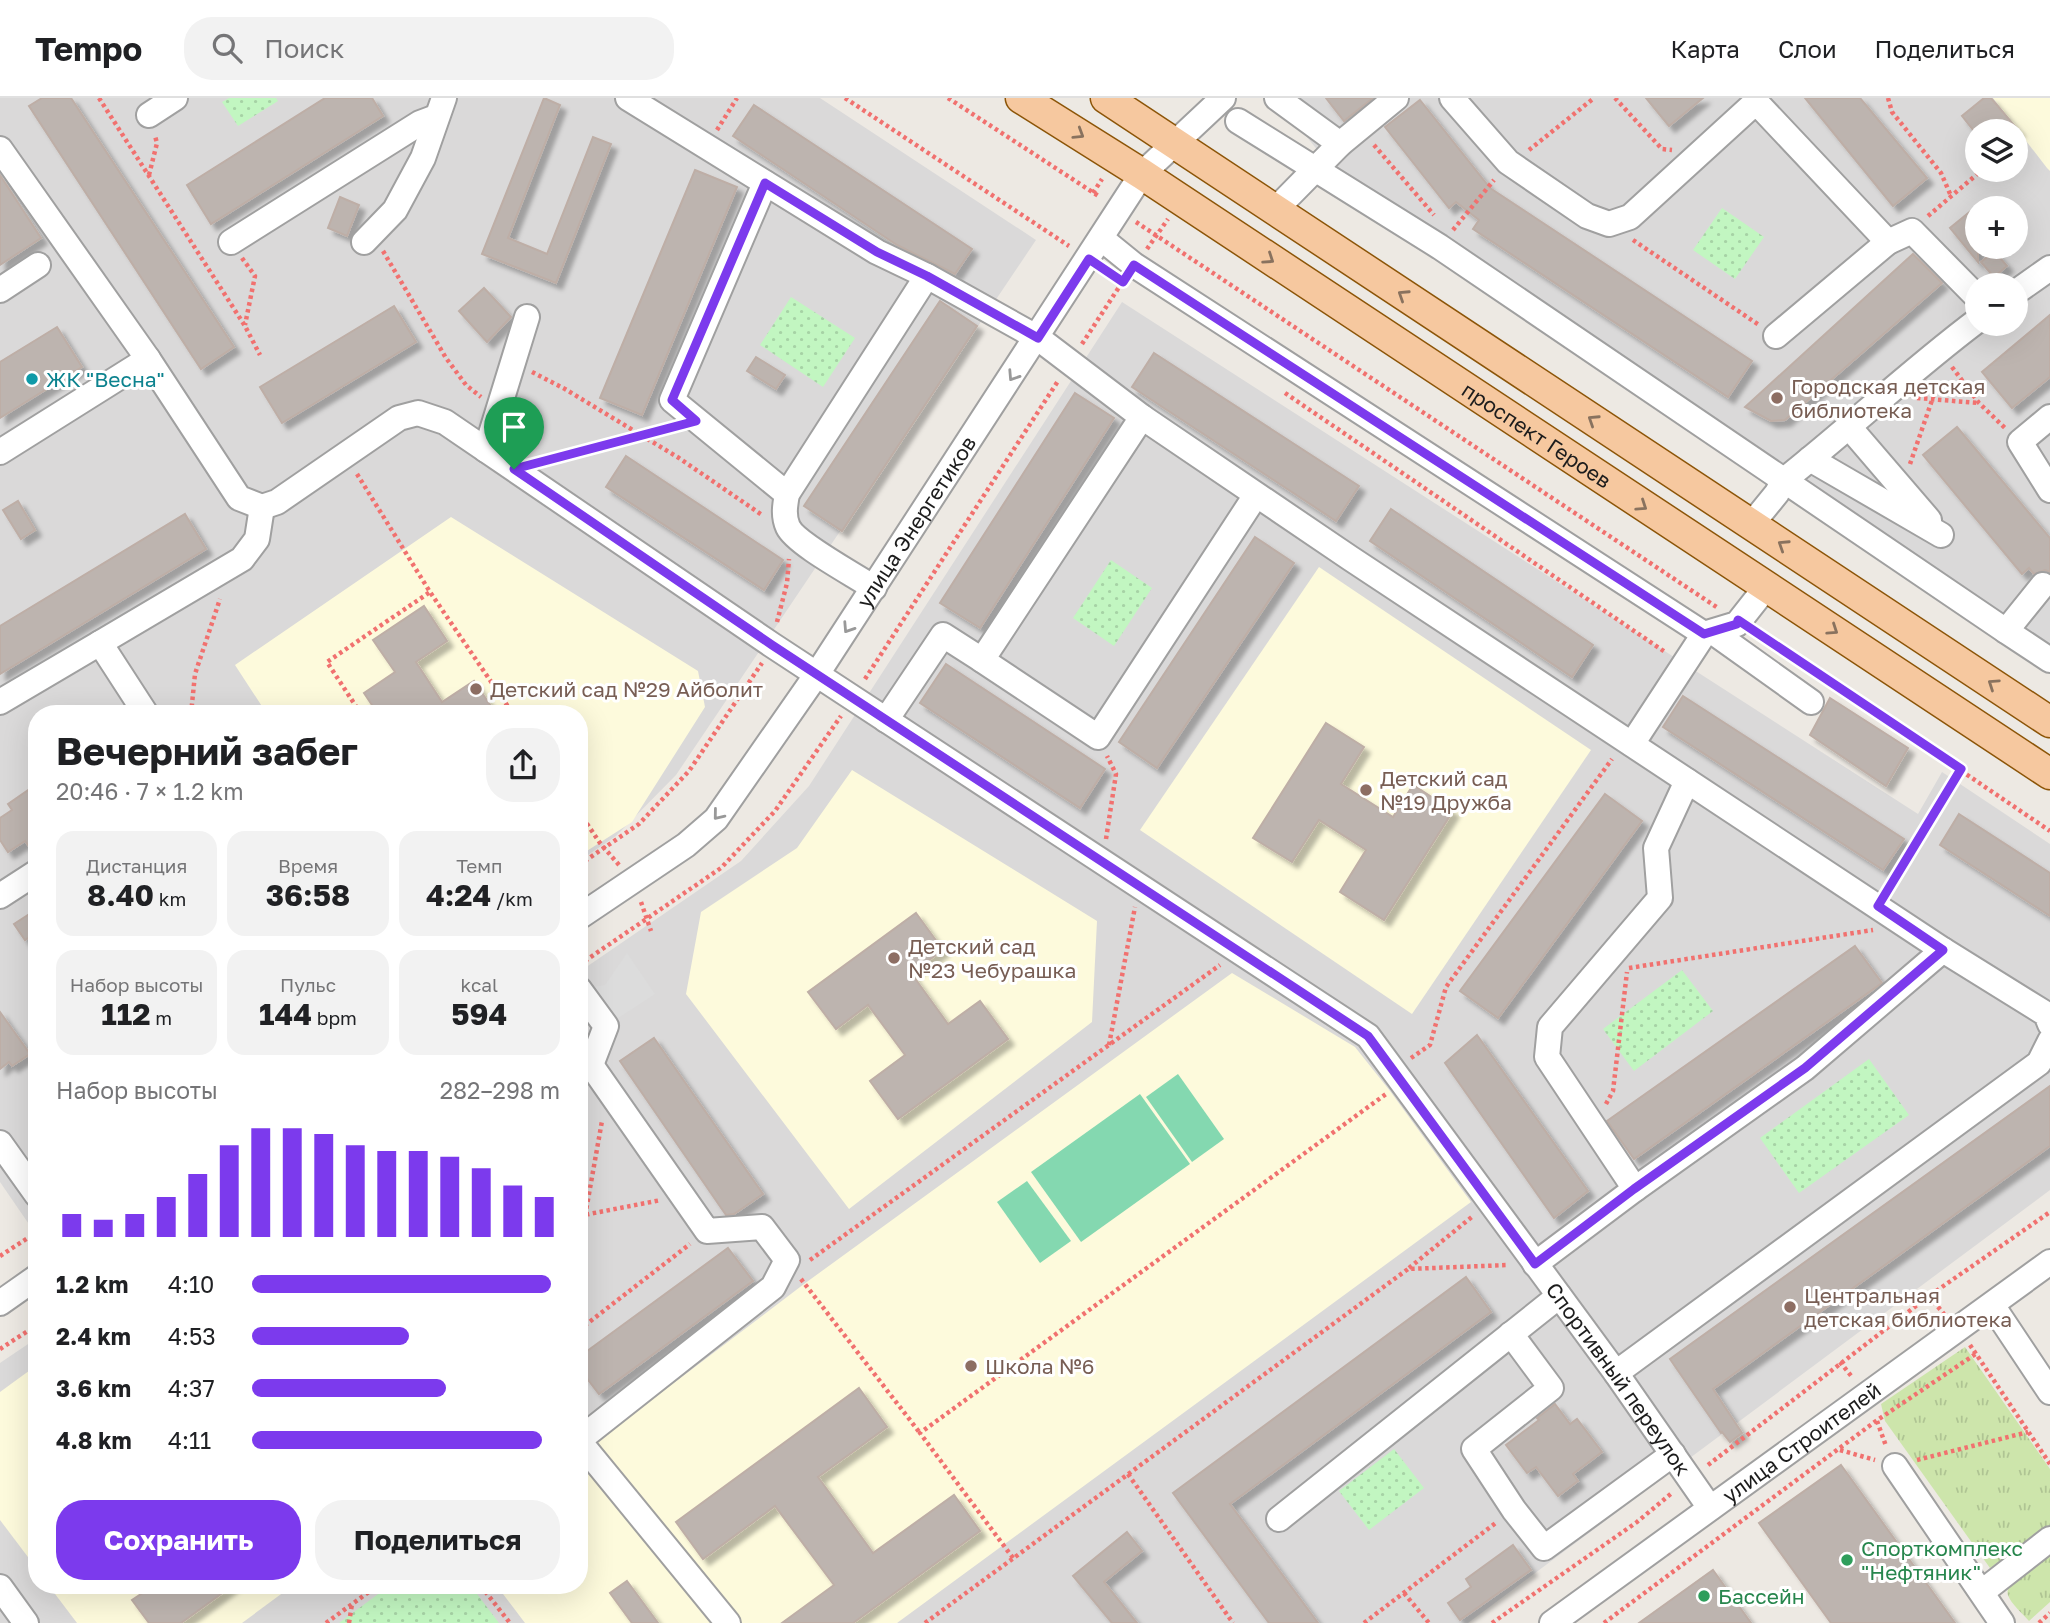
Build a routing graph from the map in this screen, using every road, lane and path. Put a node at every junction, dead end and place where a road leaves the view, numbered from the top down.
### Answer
1 (99, 98) edge
2 (175, 98) edge
3 (628, 98) edge
4 (737, 98) edge
5 (845, 98) edge
6 (948, 98) edge
7 (1021, 98) edge
8 (1106, 98) edge
9 (1223, 98) edge
10 (1277, 98) edge
11 (1396, 98) edge
12 (1452, 98) edge
13 (1594, 98) edge
14 (1615, 98) edge
15 (1888, 98) edge
16 (440, 107) edge
17 (149, 115) joint
18 (1238, 121) dead end
19 (1175, 142) junction
20 (1340, 144) junction
21 (706, 146) junction
22 (0, 149) edge
23 (1701, 154) junction
24 (1508, 162) junction
25 (1314, 168) junction
26 (1142, 174) junction
27 (149, 176) junction
28 (1968, 182) edge
29 (765, 183) junction
30 (1951, 196) junction
31 (1119, 211) junction
32 (1275, 211) junction
33 (1609, 224) junction
34 (1912, 231) junction
35 (1157, 237) junction
36 (368, 238) joint
37 (231, 242) joint
38 (1888, 242) junction
39 (1440, 247) junction
40 (1095, 249) junction
41 (38, 265) dead end
42 (2050, 268) edge
43 (1128, 274) junction
44 (927, 276) junction
45 (2028, 284) edge
46 (1965, 285) edge
47 (0, 290) edge
48 (527, 317) dead end
49 (245, 326) junction
50 (1965, 332) edge
51 (1776, 336) joint
52 (1038, 338) junction
53 (1942, 354) junction
54 (260, 355) dead end
55 (148, 359) junction
56 (1070, 363) junction
57 (1283, 392) dead end
58 (1886, 396) junction
59 (1933, 399) junction
60 (1979, 403) junction
61 (499, 410) junction
62 (1142, 417) junction
63 (2050, 417) edge
64 (696, 421) junction
65 (1850, 428) junction
66 (2021, 442) junction
67 (486, 450) junction
68 (0, 452) edge
69 (345, 456) junction
70 (1810, 459) junction
71 (514, 469) junction
72 (1907, 471) dead end
73 (1783, 481) junction
74 (2050, 490) edge
75 (787, 494) junction
76 (1256, 495) junction
77 (262, 507) junction
78 (1751, 525) junction
79 (231, 565) junction
80 (2043, 585) dead end
81 (1767, 586) junction
82 (874, 588) junction
83 (430, 592) junction
84 (1738, 620) junction
85 (2006, 631) junction
86 (1709, 633) junction
87 (100, 643) junction
88 (982, 660) junction
89 (2050, 660) edge
90 (1684, 666) junction
91 (817, 674) junction
92 (853, 698) junction
93 (0, 702) edge
94 (1811, 702) dead end
95 (140, 705) edge
96 (192, 705) edge
97 (355, 705) edge
98 (507, 705) edge
99 (886, 720) junction
100 (2050, 722) edge
101 (1098, 737) junction
102 (1632, 744) junction
103 (1961, 769) junction
104 (2050, 774) edge
105 (1687, 781) junction
106 (2050, 831) edge
107 (1102, 862) junction
108 (28, 878) edge
109 (1139, 886) junction
110 (0, 896) edge
111 (1878, 906) junction
112 (588, 911) edge
113 (1905, 925) junction
114 (1233, 947) junction
115 (1943, 950) junction
116 (588, 959) edge
117 (1619, 962) junction
118 (588, 1001) edge
119 (2050, 1024) edge
120 (2050, 1041) edge
121 (1109, 1045) junction
122 (588, 1063) edge
123 (588, 1072) edge
124 (1390, 1081) junction
125 (608, 1089) junction
126 (1594, 1127) junction
127 (0, 1143) edge
128 (28, 1182) edge
129 (1634, 1189) junction
130 (683, 1196) junction
131 (1490, 1202) junction
132 (588, 1204) edge
133 (2050, 1212) edge
134 (588, 1215) edge
135 (707, 1231) junction
136 (28, 1238) edge
137 (0, 1256) edge
138 (2050, 1262) edge
139 (806, 1263) dead end
140 (1535, 1264) junction
141 (1408, 1269) junction
142 (28, 1283) edge
143 (773, 1287) junction
144 (1559, 1296) junction
145 (1929, 1296) junction
146 (0, 1303) edge
147 (1992, 1305) junction
148 (588, 1323) edge
149 (1957, 1329) junction
150 (28, 1331) edge
151 (1511, 1334) junction
152 (0, 1349) edge
153 (1977, 1353) junction
154 (1616, 1373) junction
155 (2050, 1392) edge
156 (2028, 1432) junction
157 (920, 1433) junction
158 (588, 1434) edge
159 (1839, 1449) junction
160 (588, 1452) edge
161 (1673, 1454) junction
162 (2050, 1464) edge
163 (1895, 1466) junction
164 (1128, 1474) junction
165 (1690, 1479) junction
166 (1710, 1508) junction
167 (1514, 1510) junction
168 (1279, 1519) dead end
169 (2050, 1539) edge
170 (1013, 1559) junction
171 (0, 1587) edge
172 (1982, 1592) junction
173 (1404, 1593) junction
174 (366, 1594) edge
175 (487, 1594) edge
176 (352, 1604) junction
177 (2050, 1613) edge
178 (928, 1622) edge
179 (26, 1623) edge
180 (326, 1623) edge
181 (349, 1623) edge
182 (510, 1623) edge
183 (728, 1623) edge
184 (1233, 1623) edge
185 (1364, 1623) edge
186 (1429, 1623) edge
187 (1492, 1623) edge
188 (1552, 1623) edge
189 (1604, 1623) edge
190 (2002, 1623) edge
191 (2039, 1623) edge

1 - 27 path
2 - 17 street
3 - 21 street
4 - 21 path
5 - 40 path
6 - 31 path
7 -> 26 main road, проспект Героев
8 - 19 main road, проспект Героев
9 - 19 street, улица Энергетиков
10 - 20 street
11 - 20 street
12 - 24 street
13 - 24 path
14 - 23 path
15 - 30 path
16 - 36 street
16 - 37 street
17 - 27 path
18 - 25 street
19 - 26 street, улица Энергетиков
19 - 32 main road, проспект Героев
20 - 25 street
21 - 29 street
22 - 55 street
23 - 33 street
23 - 38 street
24 - 33 street
24 - 39 path
25 - 32 street
25 - 39 street
26 - 31 street, улица Энергетиков
26 -> 81 main road, проспект Героев
27 - 49 path
28 - 30 path
29 - 44 street
29 - 64 street
30 - 34 path
31 - 35 path
31 - 40 street, улица Энергетиков
78 -> 32 main road, проспект Героев
33 - 51 path
34 - 38 street
34 - 46 street
35 - 43 path
35 - 84 path
36 - 61 path
37 - 49 path
38 - 51 street
39 - 73 street
40 - 43 street
40 - 43 path
40 - 52 street, улица Энергетиков
41 - 47 street
42 - 45 street
43 - 56 path
43 - 86 street
44 - 52 street
44 - 75 street
48 - 61 street
49 - 54 path
50 - 53 street
52 - 56 street
52 -> 82 street, улица Энергетиков
53 - 58 street
53 - 59 path
53 - 60 path
55 - 68 street
55 - 77 street
56 - 62 street
56 - 92 path
57 - 90 path
58 - 59 path
58 - 65 street
59 - 60 path
59 - 72 path
60 - 66 path
61 - 67 street
62 - 76 street
62 - 88 street
63 - 66 street
64 - 71 path
64 - 75 street
65 - 70 street
65 - 70 street
66 - 74 street
67 - 69 street, Спортивный переулок
67 - 71 street, Спортивный переулок
69 - 77 street, Спортивный переулок
69 - 83 path
70 - 73 street
71 - 91 street, Спортивный переулок
73 - 78 street
73 - 85 street
75 - 82 street
76 - 101 street
76 - 102 street
77 - 79 street
100 -> 78 main road, проспект Героев
79 - 87 street
79 - 96 path
80 - 85 street
81 - 84 street
81 -> 104 main road, проспект Героев
82 -> 91 street, улица Энергетиков
83 - 97 path
83 - 98 path
84 - 86 street
84 - 103 path
85 - 89 street
86 - 90 street
86 - 94 street
87 - 93 street
87 - 95 street
88 - 99 street
88 - 101 street
90 - 102 street
91 - 92 street, Спортивный переулок
91 -> 112 street, улица Энергетиков
92 - 99 street, Спортивный переулок
92 - 116 path
99 - 107 street, Спортивный переулок
101 - 107 path
102 - 105 street
102 - 124 path
103 - 106 path
103 - 111 path
105 - 111 street
105 - 117 street
107 - 109 street, Спортивный переулок
108 - 110 street
109 - 114 street, Спортивный переулок
109 - 121 path
111 - 113 street
113 - 115 street
113 - 117 path
114 - 121 path
114 - 124 street, Спортивный переулок
115 - 119 street
115 - 129 street
117 - 126 path
117 - 126 street
118 - 122 street
120 - 154 street
121 - 139 path
123 - 125 street
124 - 131 street, Спортивный переулок
124 - 157 path
125 - 130 street
125 - 132 path
126 - 129 street
127 - 128 street
129 - 140 street
130 - 134 path
130 - 135 street
131 - 140 street, Спортивный переулок
131 - 141 path
133 - 145 path
135 - 143 street
135 - 148 path
136 - 137 path
138 - 147 street, улица Строителей
140 - 141 path
140 - 144 street, Спортивный переулок
141 - 164 path
142 - 146 street
143 - 157 path
143 - 158 street
144 - 151 street
144 - 154 street, Спортивный переулок
145 - 149 path
145 - 165 path
147 - 149 street, улица Строителей
147 - 155 street
149 - 153 path
149 - 166 street, улица Строителей
150 - 152 path
151 - 167 street
151 - 168 street
153 - 156 path
153 - 159 path
154 - 161 street, Спортивный переулок
156 - 162 path
156 - 163 path
157 - 170 path
159 - 163 path
159 - 189 path
160 - 183 street
161 - 165 street, Спортивный переулок
161 - 167 street
163 - 172 street
164 - 170 path
164 - 184 path
165 - 166 street, Спортивный переулок
165 - 187 path
166 - 188 street, улица Строителей
167 - 173 path
169 - 172 street
170 - 178 path
171 - 179 street
172 - 190 street
173 - 185 path
173 - 186 path
174 - 176 path
175 - 182 path
176 - 180 path
176 - 181 path
177 - 191 path

